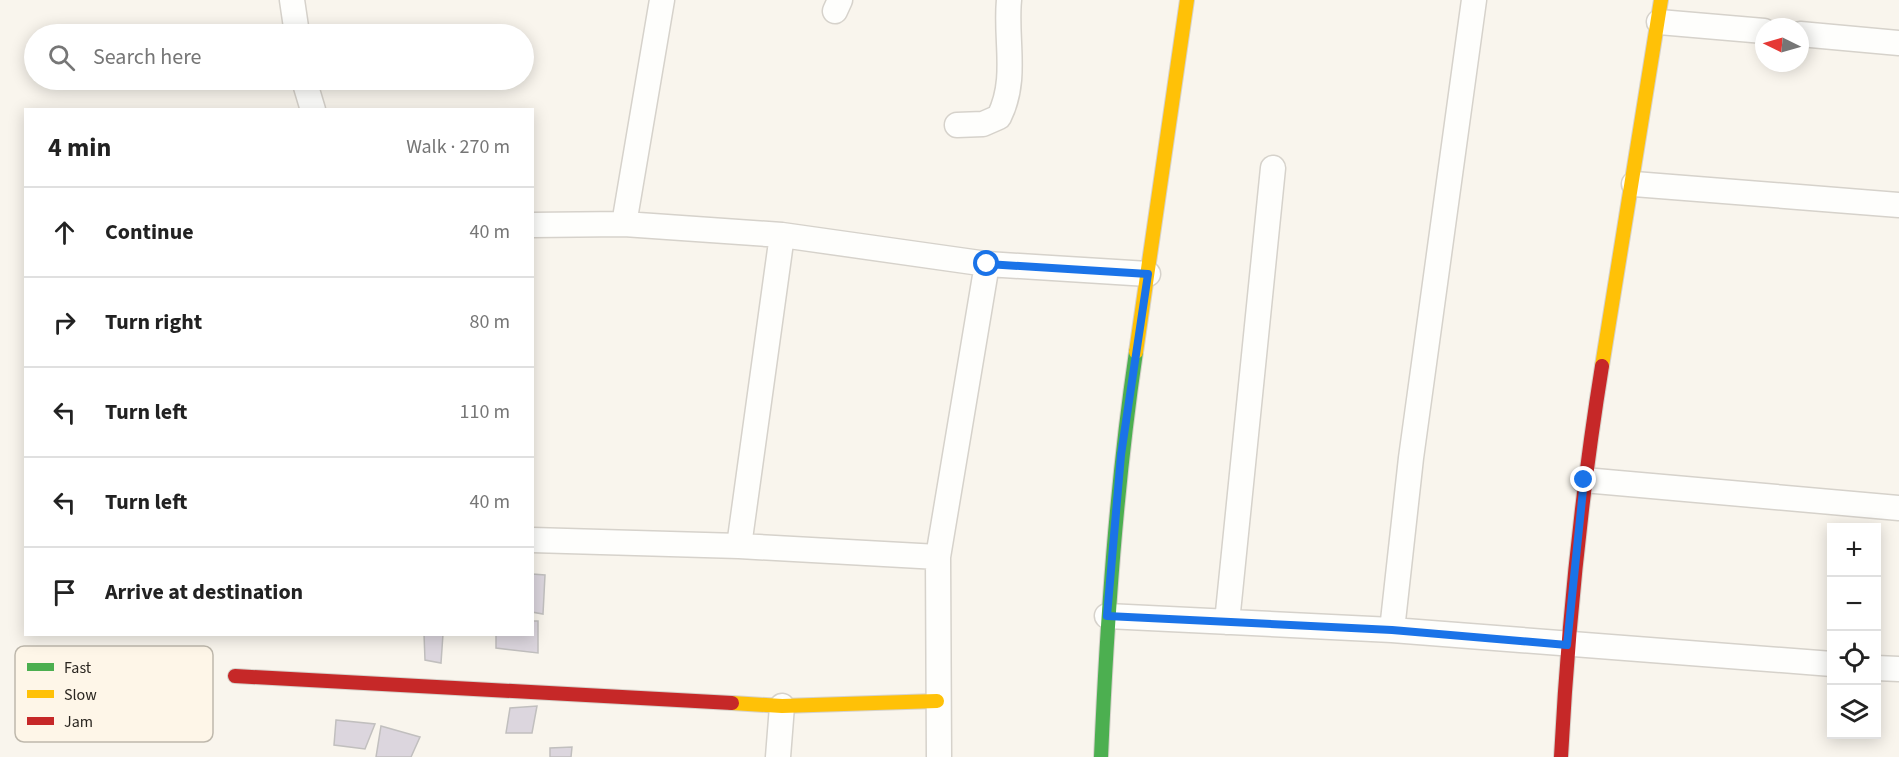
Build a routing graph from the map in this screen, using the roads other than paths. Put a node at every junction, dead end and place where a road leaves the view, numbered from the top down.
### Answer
1 (292, 0) edge
2 (662, 0) edge
3 (1009, 0) edge
4 (1187, 0) edge
5 (1474, 0) edge
6 (1660, 11) edge
7 (296, 24) edge
8 (1755, 29) edge
9 (1809, 35) edge
10 (1899, 43) edge
11 (307, 90) edge
12 (312, 108) edge
13 (957, 125) dead end
14 (1273, 168) dead end
15 (1634, 184) junction
16 (1899, 205) edge
17 (624, 224) junction
18 (534, 225) edge
19 (782, 235) junction
20 (987, 264) junction
21 (1148, 274) junction
22 (1584, 480) junction
23 (1899, 507) edge
24 (534, 539) edge
25 (739, 546) junction
26 (938, 557) junction
27 (1107, 616) junction
28 (1227, 622) junction
29 (1392, 630) junction
30 (1567, 645) junction
31 (1827, 664) edge
32 (1881, 668) edge
33 (1899, 669) edge
34 (235, 676) dead end
35 (937, 701) junction
36 (782, 706) junction
37 (778, 757) edge
38 (939, 757) edge
39 (1101, 757) edge
40 (1561, 757) edge

1 - 7 street
2 - 17 street
3 - 13 street
4 - 21 street
5 - 29 street
6 - 8 street
6 - 15 street
9 - 10 street
11 - 12 street
14 - 28 street
15 - 16 street
15 - 22 street
17 - 18 street
17 - 19 street
19 - 20 street
19 - 25 street
20 - 21 street
20 - 26 street
21 - 27 street
22 - 23 street
22 - 30 street
24 - 25 street
25 - 26 street
26 - 35 street
27 - 28 street
27 - 39 street
28 - 29 street
29 - 30 street
30 - 31 street
30 - 40 street
32 - 33 street
34 - 36 street
35 - 36 street
35 - 38 street
36 - 37 street

